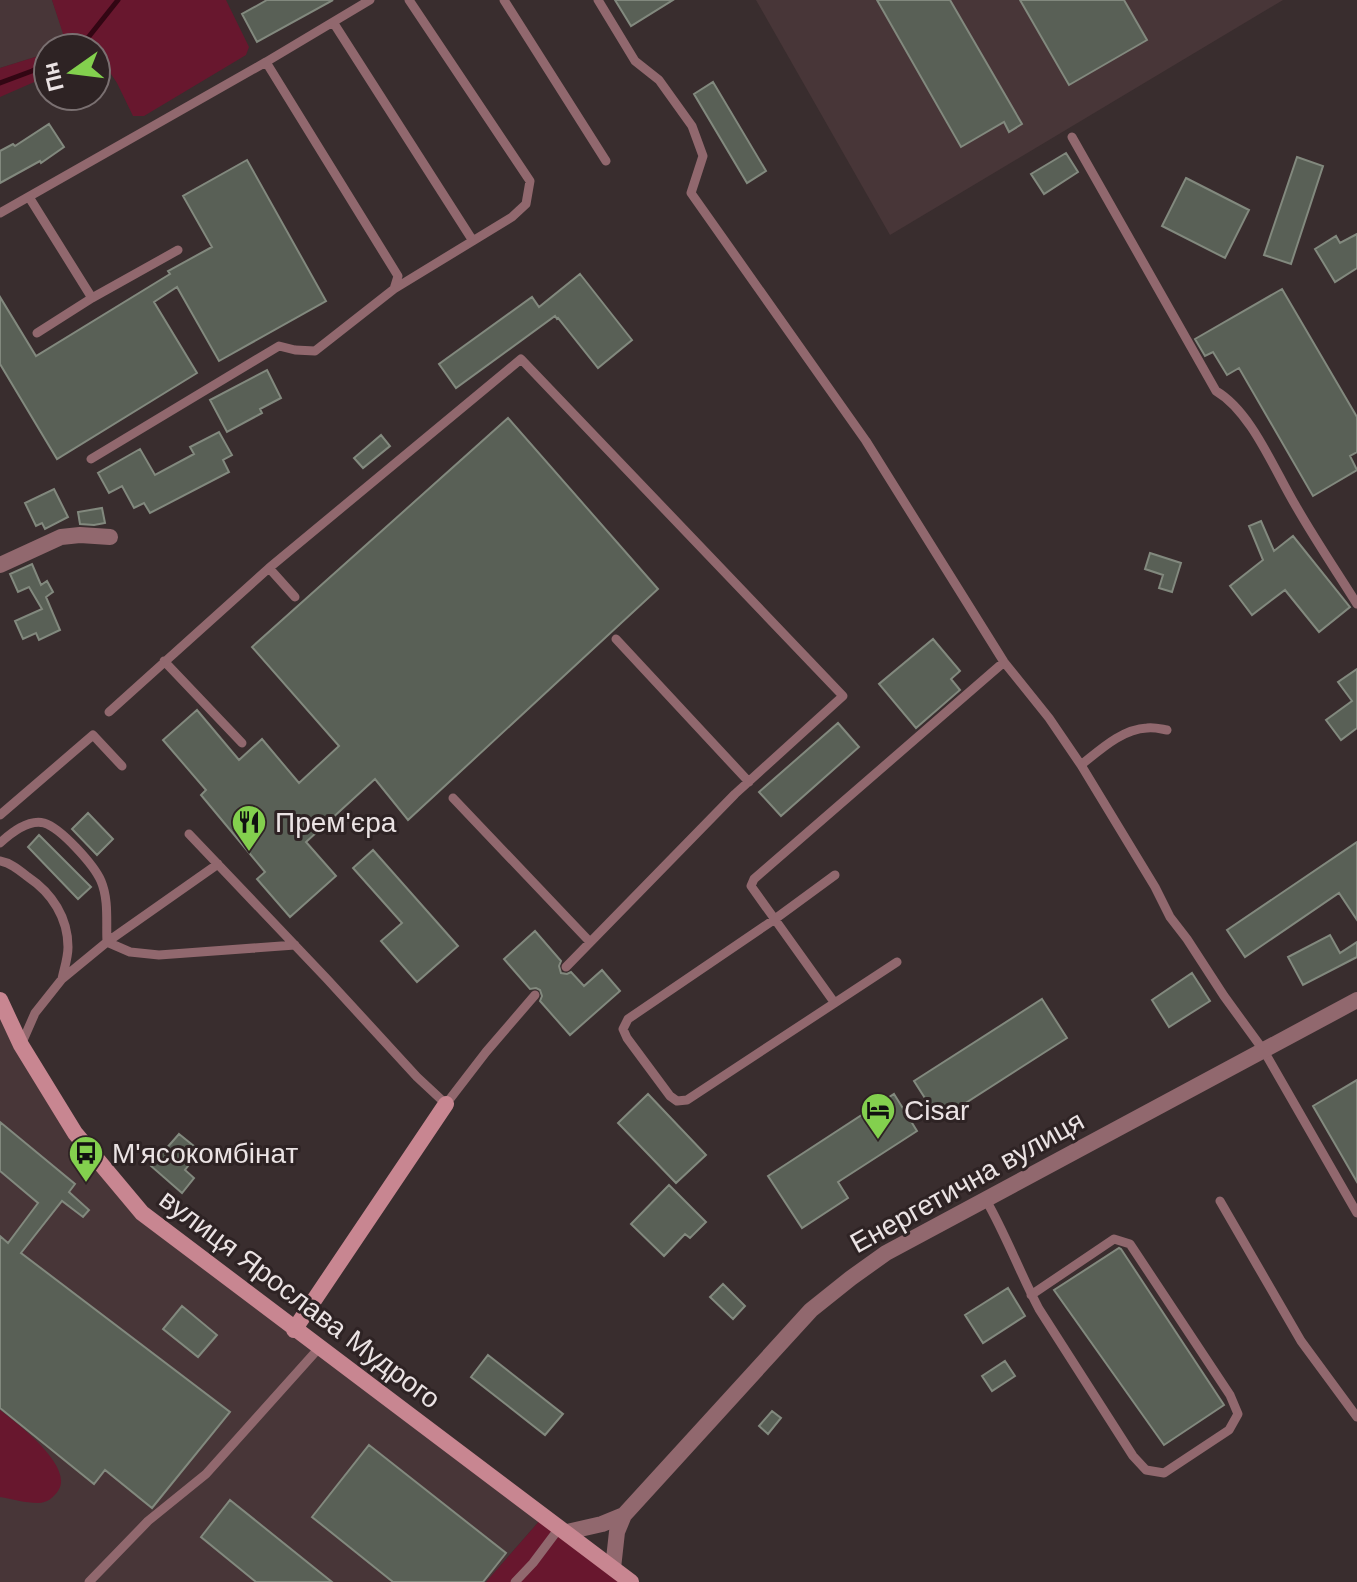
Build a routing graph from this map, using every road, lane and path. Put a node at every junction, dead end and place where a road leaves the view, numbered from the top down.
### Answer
1 (370, 0) edge
2 (409, 0) edge
3 (504, 0) edge
4 (598, 0) edge
5 (333, 22) junction
6 (266, 62) junction
7 (1072, 137) dead end
8 (606, 161) dead end
9 (29, 197) junction
10 (0, 213) edge
11 (473, 241) junction
12 (178, 250) dead end
13 (394, 289) junction
14 (92, 298) junction
15 (37, 333) dead end
16 (91, 459) dead end
17 (110, 537) dead end
18 (0, 565) edge
19 (269, 568) junction
20 (295, 597) dead end
21 (1357, 604) edge
22 (616, 639) dead end
23 (164, 661) junction
24 (1004, 662) junction
25 (109, 712) dead end
26 (1167, 730) dead end
27 (242, 743) dead end
28 (1081, 765) junction
29 (122, 766) dead end
30 (749, 782) junction
31 (453, 798) dead end
32 (0, 815) edge
33 (189, 834) dead end
34 (0, 843) edge
35 (0, 861) edge
36 (218, 864) junction
37 (835, 875) dead end
38 (775, 919) junction
39 (107, 942) junction
40 (590, 942) junction
41 (295, 945) junction
42 (897, 962) dead end
43 (566, 967) dead end
44 (62, 979) junction
45 (535, 995) dead end
46 (0, 1000) edge
47 (1357, 1000) edge
48 (834, 1002) junction
49 (21, 1045) junction
50 (1264, 1051) junction
51 (446, 1104) junction
52 (986, 1200) junction
53 (1220, 1201) dead end
54 (1357, 1213) edge
55 (1031, 1295) junction
56 (294, 1330) junction
57 (319, 1348) junction
58 (1357, 1417) edge
59 (624, 1515) junction
60 (564, 1530) junction
61 (613, 1568) junction
62 (89, 1582) edge
63 (515, 1582) edge
64 (631, 1582) edge

1 - 5 lane
2 - 11 lane
3 - 8 lane
4 - 24 lane
5 - 6 lane
5 - 11 lane
6 - 9 lane
6 - 13 lane
7 - 21 lane
9 - 10 lane
9 - 14 lane
11 - 13 lane
12 - 14 lane
13 - 16 lane
14 - 15 lane
17 - 18 street
19 - 20 lane
19 - 23 lane
19 - 30 lane
22 - 30 lane
23 - 25 lane
23 - 27 lane
24 - 28 lane
24 - 38 lane
26 - 28 lane
28 - 50 lane
29 - 32 lane
30 - 40 lane
31 - 40 lane
33 - 36 lane
34 - 39 lane
35 - 44 lane
36 - 39 lane
36 - 41 lane
37 - 38 lane
38 - 48 lane
38 - 48 lane
39 - 41 lane
39 - 44 lane
40 - 43 lane
41 - 51 lane
42 - 48 lane
44 - 49 lane
45 - 51 lane
46 - 49 main road, вулиця Ярослава Мудрого
47 - 50 street, Енергетична вулиця
49 - 56 main road, вулиця Ярослава Мудрого
50 - 52 street, Енергетична вулиця
50 - 54 lane
51 - 56 main road
52 - 55 lane
52 - 59 street, Енергетична вулиця
53 - 58 lane
55 - 55 lane
56 - 57 main road, вулиця Ярослава Мудрого
57 - 60 main road, вулиця Ярослава Мудрого
57 - 62 lane
59 - 60 street, Енергетична вулиця
59 - 61 street, Енергетична вулиця
60 - 61 main road, вулиця Ярослава Мудрого
60 - 63 lane
61 - 64 main road, вулиця Ярослава Мудрого

